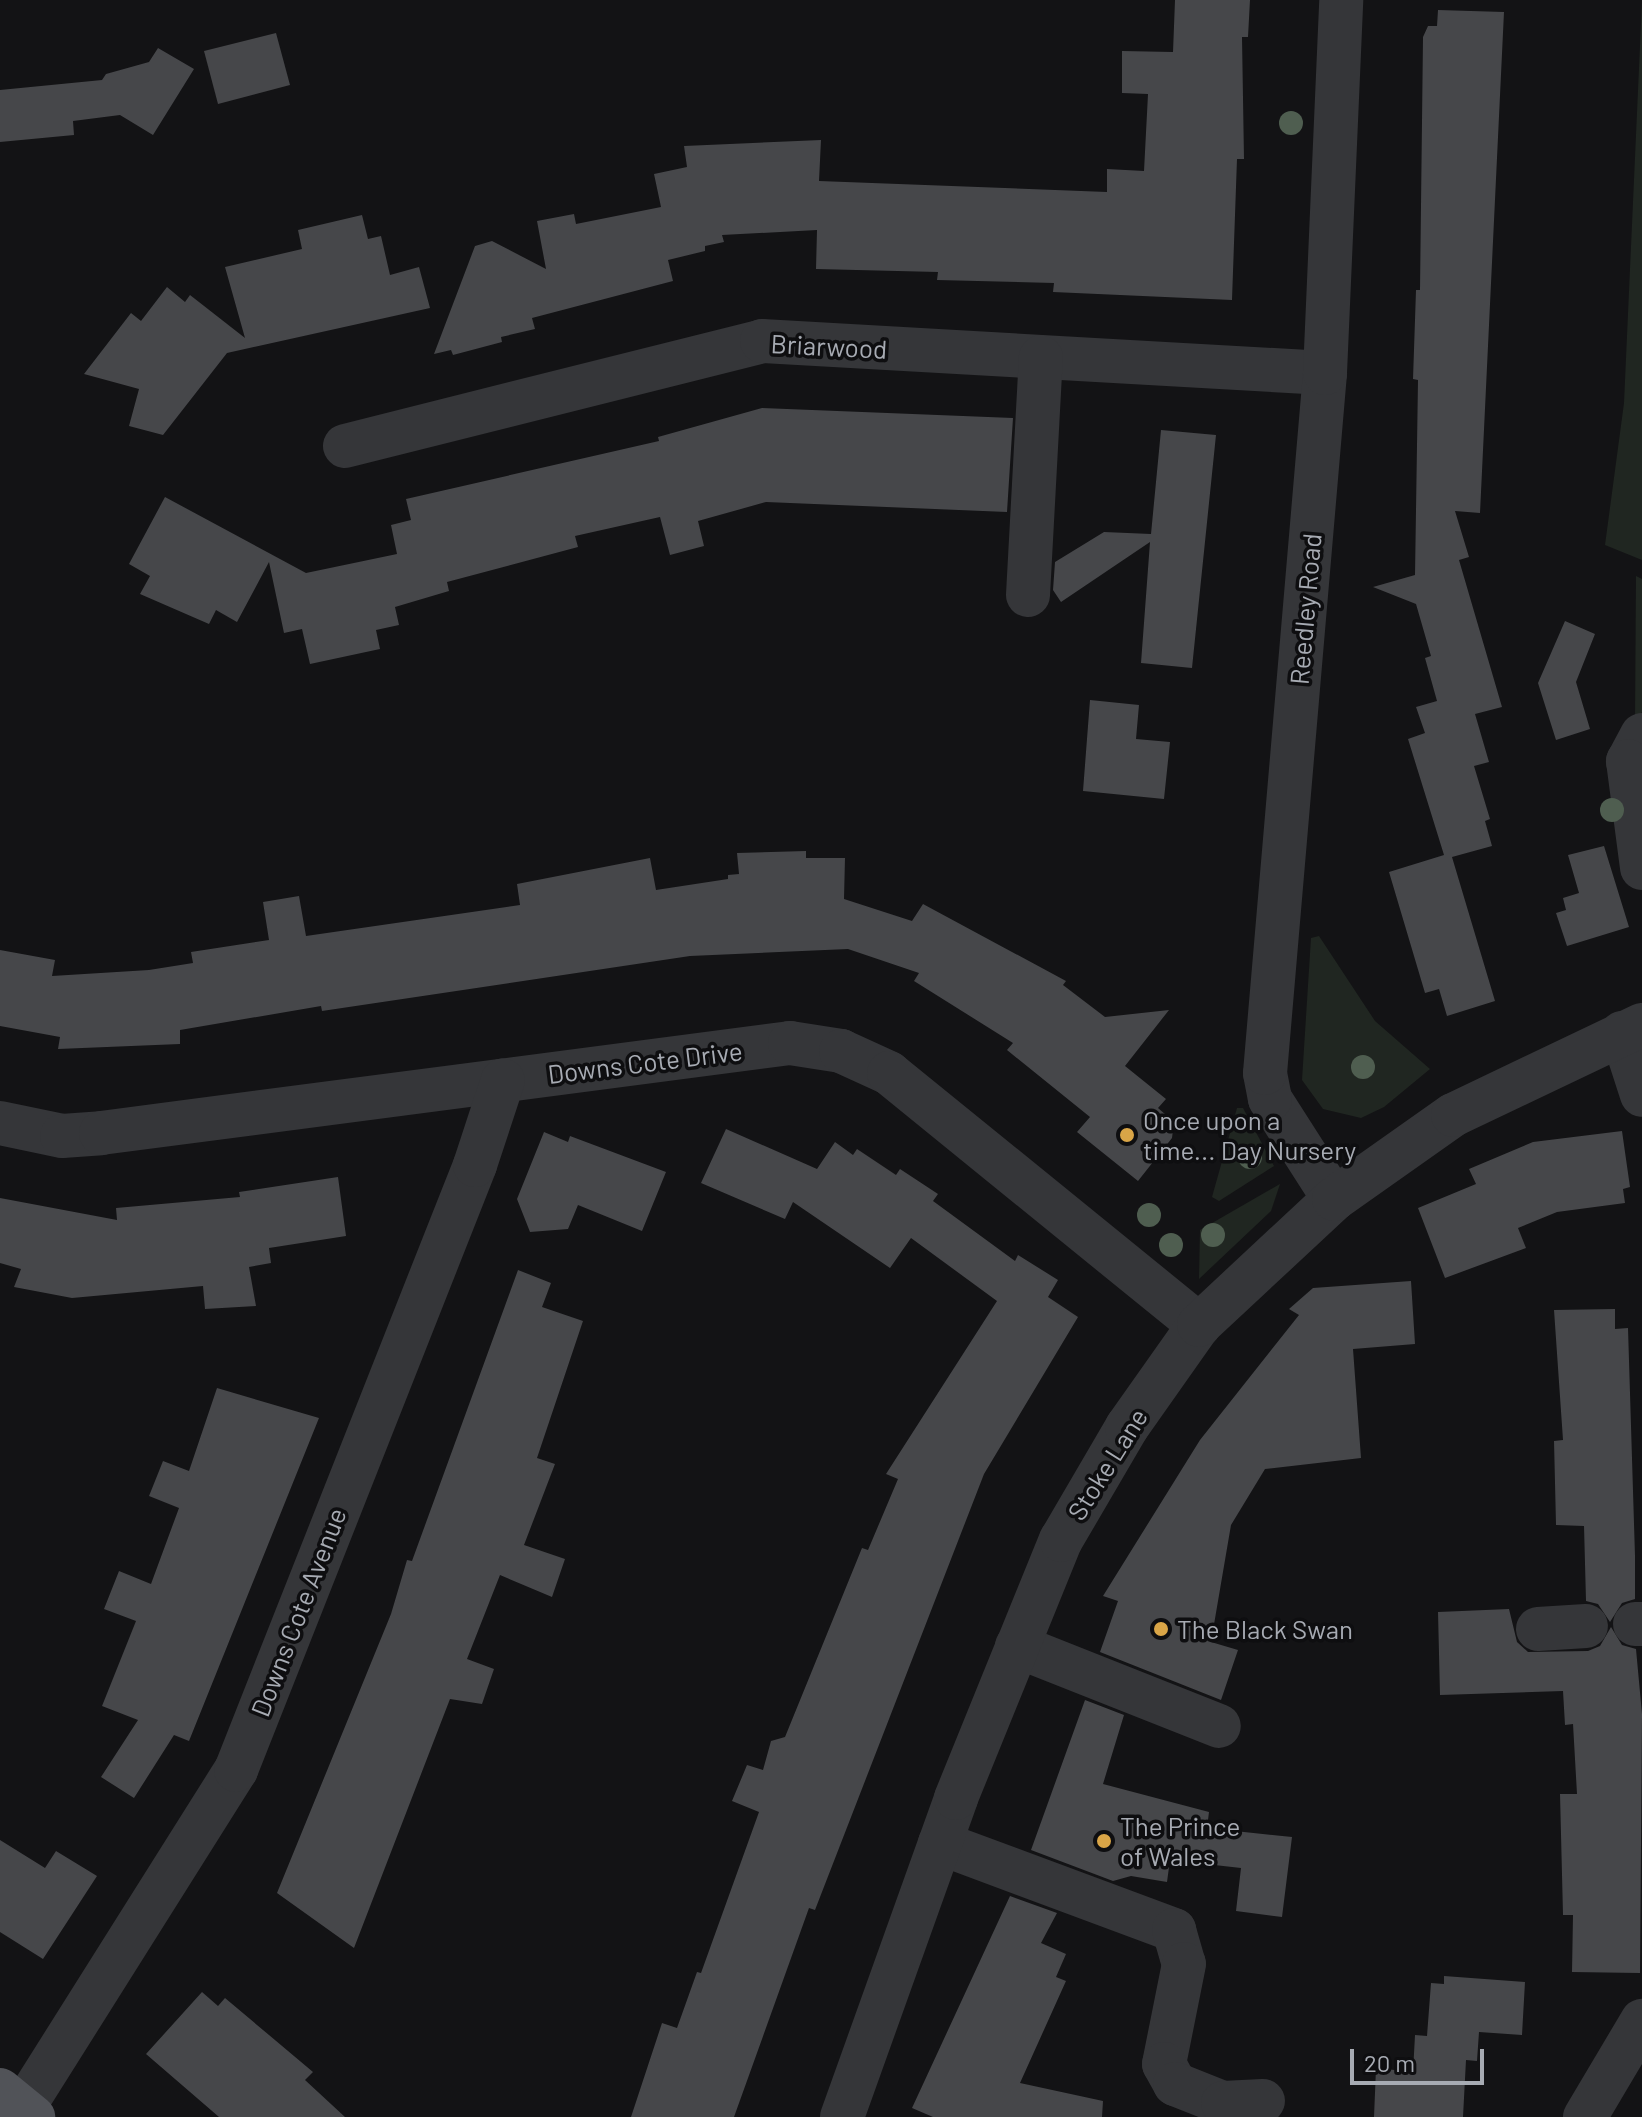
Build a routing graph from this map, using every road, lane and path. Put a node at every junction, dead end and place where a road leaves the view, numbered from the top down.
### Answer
1 (1341, 0) edge
2 (1041, 357) junction
3 (1325, 373) junction
4 (345, 446) dead end
5 (1028, 595) dead end
6 (1642, 735) edge
7 (1642, 868) edge
8 (1632, 1029) edge
9 (503, 1080) junction
10 (1642, 1095) edge
11 (0, 1123) edge
12 (1334, 1199) junction
13 (1199, 1325) junction
14 (1586, 1626) dead end
15 (1538, 1629) dead end
16 (1017, 1646) junction
17 (1219, 1726) dead end
18 (940, 1843) junction
19 (1642, 2021) edge
20 (1263, 2101) dead end
21 (19, 2105) edge
22 (842, 2117) edge
23 (1585, 2117) edge

1 - 3 street, Reedley Road
2 - 3 street, Briarwood
2 - 4 street, Briarwood
2 - 5 street
3 - 12 street, Reedley Road
6 - 7 street
8 - 10 street
8 - 12 street, Stoke Lane
9 - 11 street, Downs Cote Drive
9 - 13 street, Downs Cote Drive
9 - 21 street, Downs Cote Avenue
12 - 13 street, Stoke Lane
13 - 16 street, Stoke Lane
14 - 15 street
16 - 17 street
16 - 18 street, Stoke Lane
18 - 20 street
18 - 22 street, Stoke Lane
19 - 23 street

